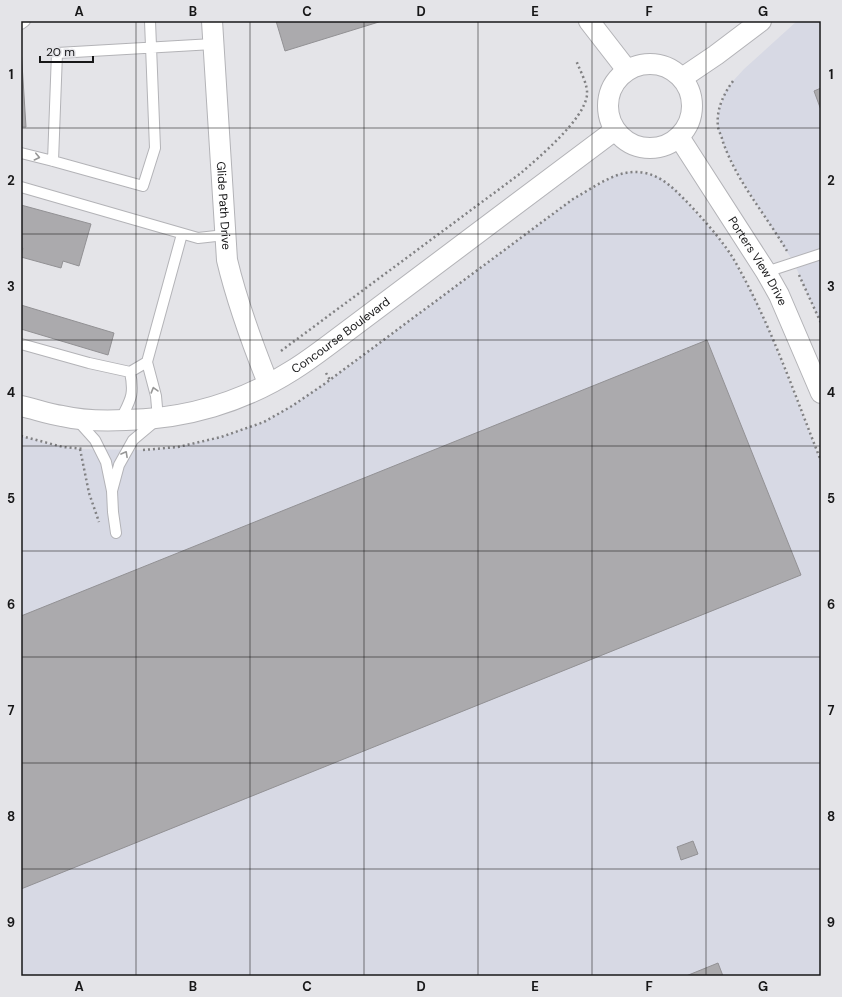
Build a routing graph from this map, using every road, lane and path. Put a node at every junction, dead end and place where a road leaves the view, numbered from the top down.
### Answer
1 (26, 21) edge
2 (150, 21) edge
3 (212, 21) edge
4 (589, 21) edge
5 (761, 21) edge
6 (21, 24) edge
7 (213, 44) junction
8 (152, 48) junction
9 (576, 60) dead end
10 (627, 70) junction
11 (682, 78) junction
12 (733, 81) dead end
13 (615, 130) junction
14 (679, 136) junction
15 (21, 153) edge
16 (53, 161) junction
17 (21, 187) edge
18 (182, 234) junction
19 (225, 235) junction
20 (821, 254) edge
21 (794, 263) junction
22 (766, 272) junction
23 (821, 323) edge
24 (21, 344) edge
25 (281, 351) dead end
26 (147, 362) junction
27 (130, 372) junction
28 (326, 373) dead end
29 (330, 380) junction
30 (268, 384) junction
31 (821, 393) edge
32 (21, 406) edge
33 (75, 418) junction
34 (158, 419) junction
35 (120, 420) junction
36 (21, 436) edge
37 (80, 449) junction
38 (89, 450) dead end
39 (138, 450) dead end
40 (821, 462) edge
41 (112, 490) junction
42 (101, 528) dead end
43 (116, 533) dead end

1 - 6 lane
2 - 8 lane
3 - 7 street, Glide Path Drive
4 - 10 street
5 - 11 street
7 - 8 lane
7 - 19 street, Glide Path Drive
8 - 16 lane
8 - 16 lane
9 - 25 path
10 - 11 street
10 - 13 street
11 - 14 street
12 - 21 path
13 - 14 street
13 - 30 street, Concourse Boulevard
14 - 22 street, Porters View Drive
15 -> 16 lane
17 - 18 lane
18 - 19 lane
18 - 26 lane
19 - 30 street, Glide Path Drive
20 - 21 lane
21 - 22 lane
21 - 23 path
22 - 31 street, Porters View Drive
24 - 27 lane
26 - 27 lane
34 -> 26 lane
27 - 35 lane
28 - 29 path
29 - 39 path
29 - 40 path
30 - 34 street, Concourse Boulevard
32 - 33 street, Concourse Boulevard
33 - 35 street, Concourse Boulevard
33 - 41 lane
34 - 35 street, Concourse Boulevard
41 -> 34 lane
36 - 37 path
37 - 38 path
37 - 42 path
41 - 43 lane

